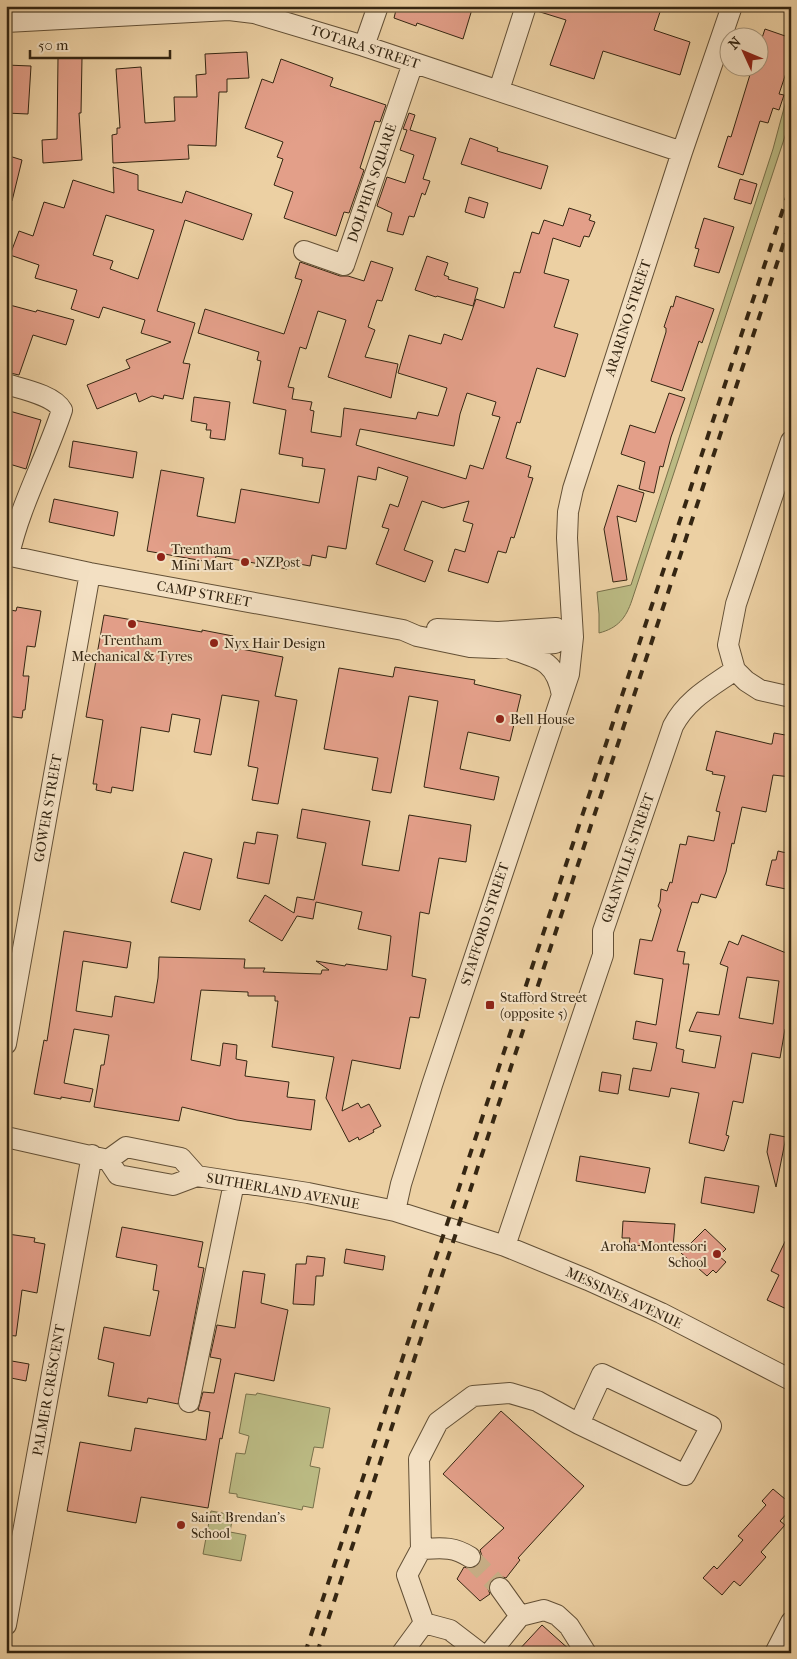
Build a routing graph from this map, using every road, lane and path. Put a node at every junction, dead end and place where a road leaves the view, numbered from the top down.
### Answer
1 (378, 6) edge
2 (526, 6) edge
3 (732, 6) edge
4 (191, 9) edge
5 (44, 13) edge
6 (6, 22) edge
7 (364, 46) junction
8 (413, 63) junction
9 (499, 90) junction
10 (682, 152) junction
11 (304, 251) dead end
12 (6, 384) edge
13 (791, 441) edge
14 (8, 555) edge
15 (90, 573) junction
16 (403, 630) junction
17 (568, 636) junction
18 (506, 647) junction
19 (735, 670) junction
20 (562, 695) junction
21 (791, 697) edge
22 (6, 1044) edge
23 (6, 1137) edge
24 (100, 1158) junction
25 (197, 1176) junction
26 (234, 1183) junction
27 (395, 1211) junction
28 (452, 1229) joint
29 (505, 1246) junction
30 (791, 1380) edge
31 (189, 1402) dead end
32 (579, 1424) junction
33 (421, 1548) junction
34 (470, 1558) tunnel mouth
35 (500, 1588) tunnel mouth
36 (520, 1616) junction
37 (791, 1622) edge
38 (424, 1623) junction
39 (6, 1625) edge
40 (402, 1653) edge
41 (480, 1653) edge
42 (490, 1653) edge
43 (586, 1653) edge
44 (775, 1653) edge

1 - 7 street
2 - 9 street
3 - 10 street, ARARINO STREET
4 - 5 street, TOTARA STREET
4 - 7 street, TOTARA STREET
5 - 6 street, TOTARA STREET
7 - 8 street, TOTARA STREET
8 - 9 street, TOTARA STREET
8 - 11 street, DOLPHIN SQUARE
9 - 10 street, TOTARA STREET
10 - 17 street, ARARINO STREET
12 - 14 street
13 - 19 street
14 - 15 street, CAMP STREET
15 - 16 street, CAMP STREET
15 - 22 street, GOWER STREET
16 - 17 street, CAMP STREET
16 - 18 street, CAMP STREET
17 - 18 street, CAMP STREET
17 - 20 street, STAFFORD STREET
18 - 20 street
19 - 21 street
19 - 29 street, GRANVILLE STREET
20 - 27 street, STAFFORD STREET
23 - 24 street
24 - 25 street
24 - 25 street, SUTHERLAND AVENUE
24 - 39 street, PALMER CRESCENT
25 - 26 street, SUTHERLAND AVENUE
26 - 27 street, SUTHERLAND AVENUE
26 - 31 street
27 - 28 street, SUTHERLAND AVENUE
28 - 29 street, MESSINES AVENUE
29 - 30 street, MESSINES AVENUE
32 - 32 street
32 - 33 street
33 - 34 street
33 - 38 street
35 - 36 street
36 - 42 street
36 - 43 street
37 - 44 street
38 - 40 street
38 - 41 street

